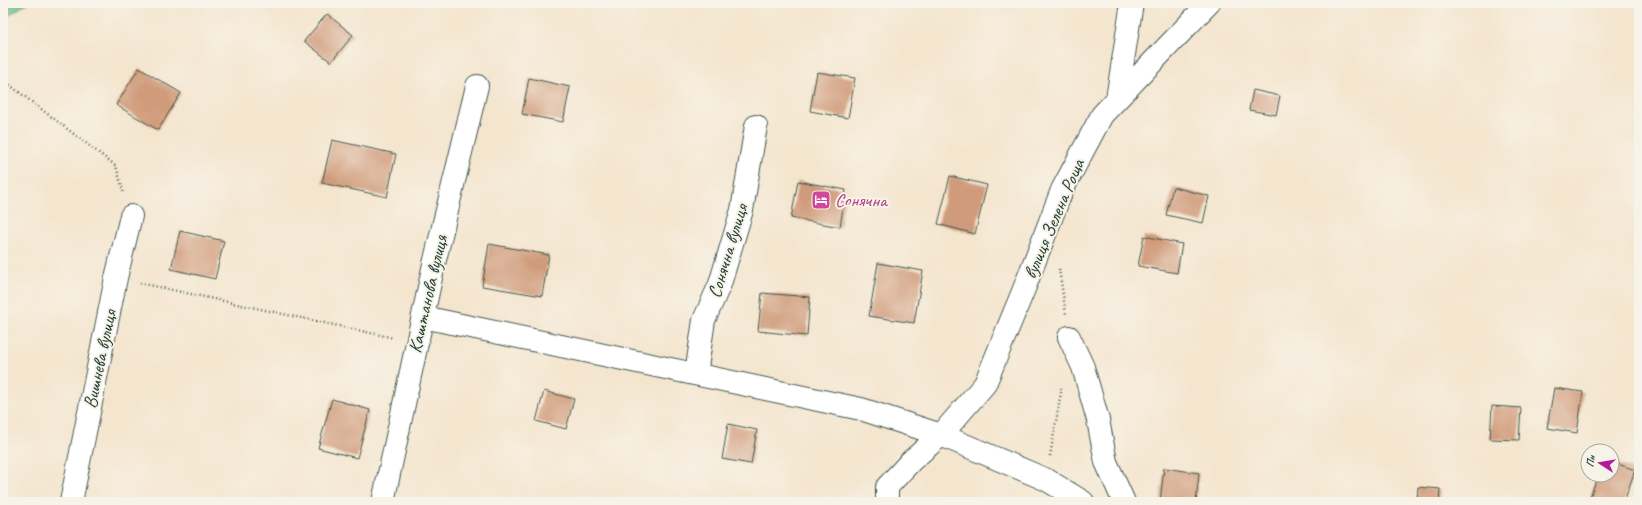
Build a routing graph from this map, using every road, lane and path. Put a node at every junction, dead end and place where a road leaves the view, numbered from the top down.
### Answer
1 (1132, 3) edge
2 (1209, 3) edge
3 (3, 80) edge
4 (477, 86) dead end
5 (1117, 99) junction
6 (756, 126) dead end
7 (116, 166) dead end
8 (131, 216) dead end
9 (116, 278) junction
10 (422, 317) junction
11 (1069, 337) dead end
12 (417, 342) junction
13 (696, 374) junction
14 (941, 435) junction
15 (883, 497) edge
16 (71, 502) edge
17 (382, 502) edge
18 (1083, 502) edge
19 (1124, 502) edge

1 - 5 street
2 - 5 street, вулиця Зелена Роща
3 - 7 path
4 - 10 street, Каштанова вулиця
5 - 14 street, вулиця Зелена Роща
6 - 13 street, Сонячна вулиця
8 - 9 street, Вишнева вулиця
9 - 12 path
9 - 16 street, Вишнева вулиця
10 - 12 street, Каштанова вулиця
10 - 13 street
11 - 19 street
12 - 17 street, Каштанова вулиця
13 - 14 street
14 - 15 street, вулиця Зелена Роща
14 - 18 street

